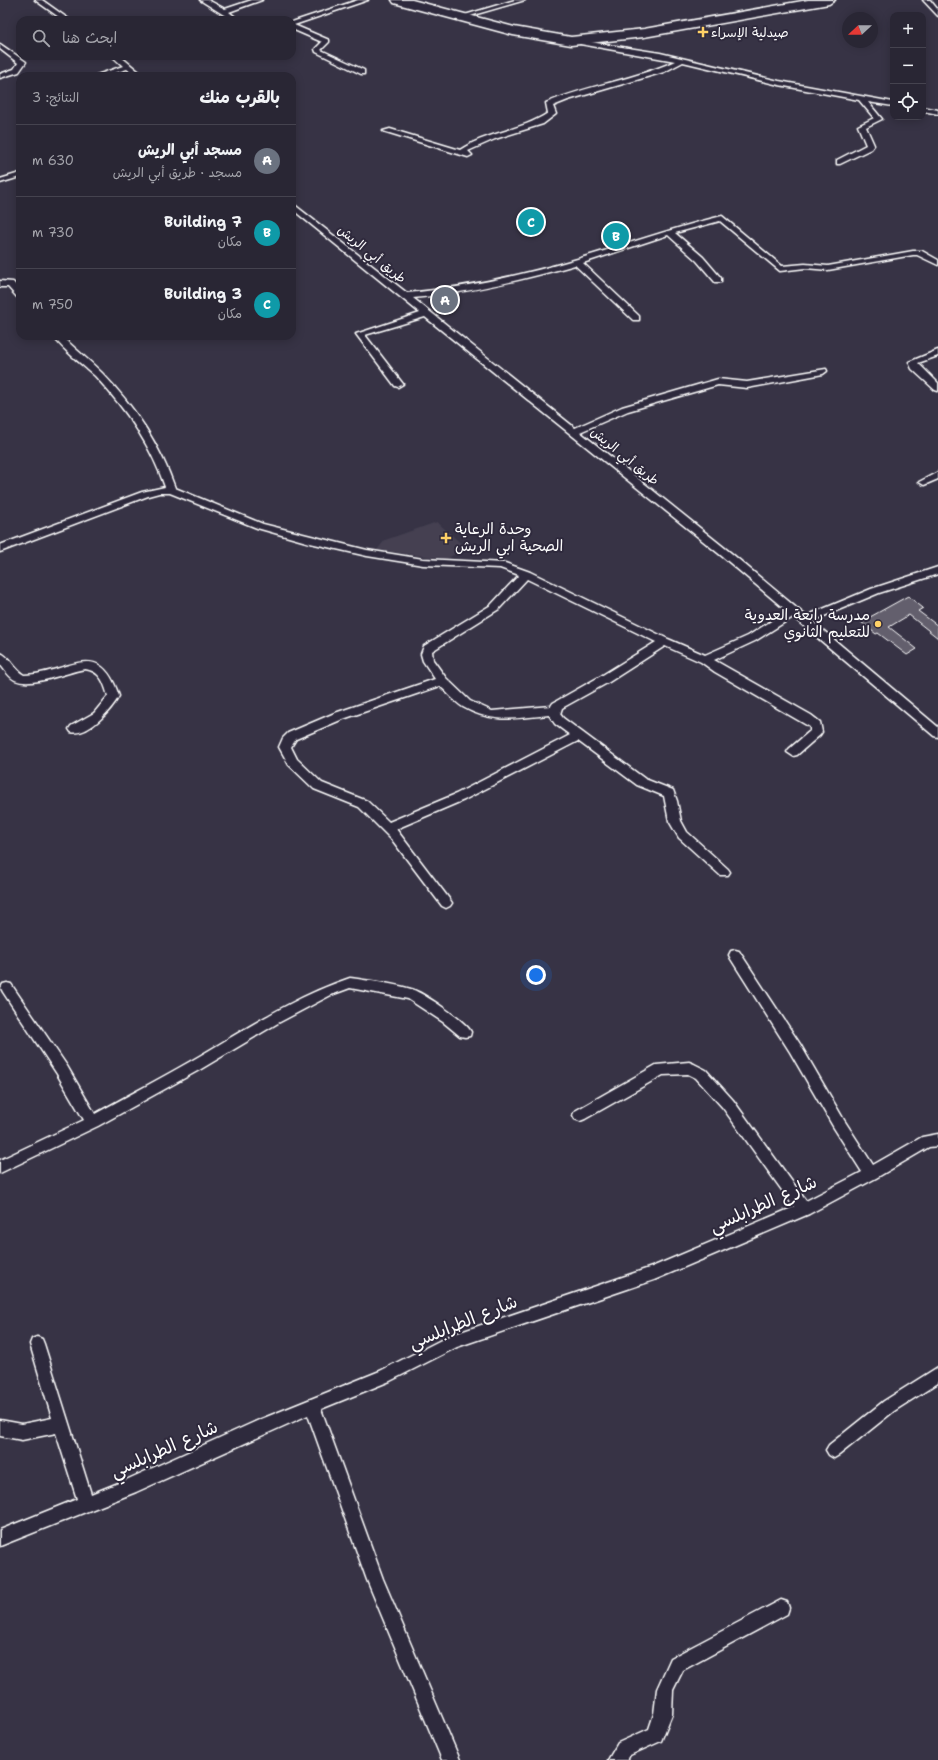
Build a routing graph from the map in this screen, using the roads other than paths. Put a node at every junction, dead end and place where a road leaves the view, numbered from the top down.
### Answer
1 (38, 0) edge
2 (204, 0) edge
3 (258, 0) edge
4 (366, 0) edge
5 (398, 0) edge
6 (522, 0) edge
7 (829, 0) edge
8 (926, 0) edge
9 (224, 11) junction
10 (938, 14) edge
11 (61, 16) edge
12 (229, 16) edge
13 (462, 17) junction
14 (296, 23) edge
15 (296, 30) edge
16 (613, 43) junction
17 (0, 46) edge
18 (16, 58) edge
19 (19, 60) edge
20 (121, 60) edge
21 (682, 60) junction
22 (128, 66) junction
23 (110, 72) edge
24 (135, 72) edge
25 (361, 72) dead end
26 (0, 76) edge
27 (861, 98) junction
28 (890, 103) edge
29 (926, 110) edge
30 (938, 112) edge
31 (387, 131) dead end
32 (840, 162) dead end
33 (16, 176) edge
34 (0, 181) edge
35 (296, 208) edge
36 (669, 232) junction
37 (577, 262) junction
38 (938, 263) edge
39 (718, 280) dead end
40 (0, 284) edge
41 (16, 291) edge
42 (403, 296) junction
43 (425, 314) junction
44 (636, 318) dead end
45 (61, 340) edge
46 (938, 353) edge
47 (823, 372) dead end
48 (398, 384) dead end
49 (938, 388) edge
50 (574, 432) junction
51 (938, 475) edge
52 (924, 482) dead end
53 (171, 490) junction
54 (0, 549) edge
55 (938, 570) edge
56 (526, 574) junction
57 (794, 611) junction
58 (805, 620) junction
59 (664, 642) junction
60 (0, 657) edge
61 (705, 659) junction
62 (442, 681) junction
63 (554, 710) junction
64 (75, 729) dead end
65 (938, 733) edge
66 (578, 736) junction
67 (793, 752) dead end
68 (386, 828) junction
69 (724, 872) dead end
70 (446, 903) dead end
71 (735, 955) dead end
72 (7, 988) dead end
73 (465, 1032) dead end
74 (580, 1115) dead end
75 (93, 1122) junction
76 (938, 1140) edge
77 (0, 1167) edge
78 (871, 1174) junction
79 (804, 1209) junction
80 (37, 1344) dead end
81 (938, 1374) edge
82 (312, 1405) junction
83 (61, 1424) junction
84 (0, 1428) edge
85 (834, 1450) dead end
86 (86, 1504) junction
87 (0, 1538) edge
88 (781, 1608) dead end
89 (451, 1760) edge
90 (617, 1760) edge

1 - 11 street
2 - 9 street
3 - 9 street
4 - 14 street
5 - 13 highway
6 - 13 street
7 - 16 highway
8 - 10 street
9 - 12 street
13 - 16 highway
15 - 25 street
16 - 21 street
17 - 18 street
19 - 26 street
20 - 22 street
21 - 27 street
21 - 31 street
22 - 23 street
22 - 24 street
27 - 28 street
27 - 32 street
29 - 30 street
33 - 34 street
35 - 42 street, طريق أبي الريش
36 - 37 street
36 - 38 street
36 - 39 street
37 - 42 street
37 - 44 street
40 - 41 street
42 - 43 street, طريق أبي الريش
43 - 48 street
43 - 50 street, طريق أبي الريش
45 - 53 street
46 - 49 street
47 - 50 street
50 - 57 street, طريق أبي الريش
51 - 52 street
53 - 54 street
53 - 56 street
55 - 58 street
56 - 59 street
56 - 62 street
57 - 58 street, طريق أبي الريش
57 - 61 street
58 - 65 street, طريق أبي الريش
59 - 61 street
59 - 63 street
60 - 64 street
61 - 67 street
62 - 63 street
62 - 68 street
63 - 66 street
66 - 68 street
66 - 69 street
68 - 70 street
71 - 78 street
72 - 75 street
73 - 75 street
74 - 79 street
75 - 77 street
76 - 78 street, شارع الطرابلسي
78 - 79 street, شارع الطرابلسي
79 - 82 street, شارع الطرابلسي
80 - 83 street
81 - 85 street
82 - 86 street, شارع الطرابلسي
82 - 89 street
83 - 84 street
83 - 86 street
86 - 87 street, شارع الطرابلسي
88 - 90 street

